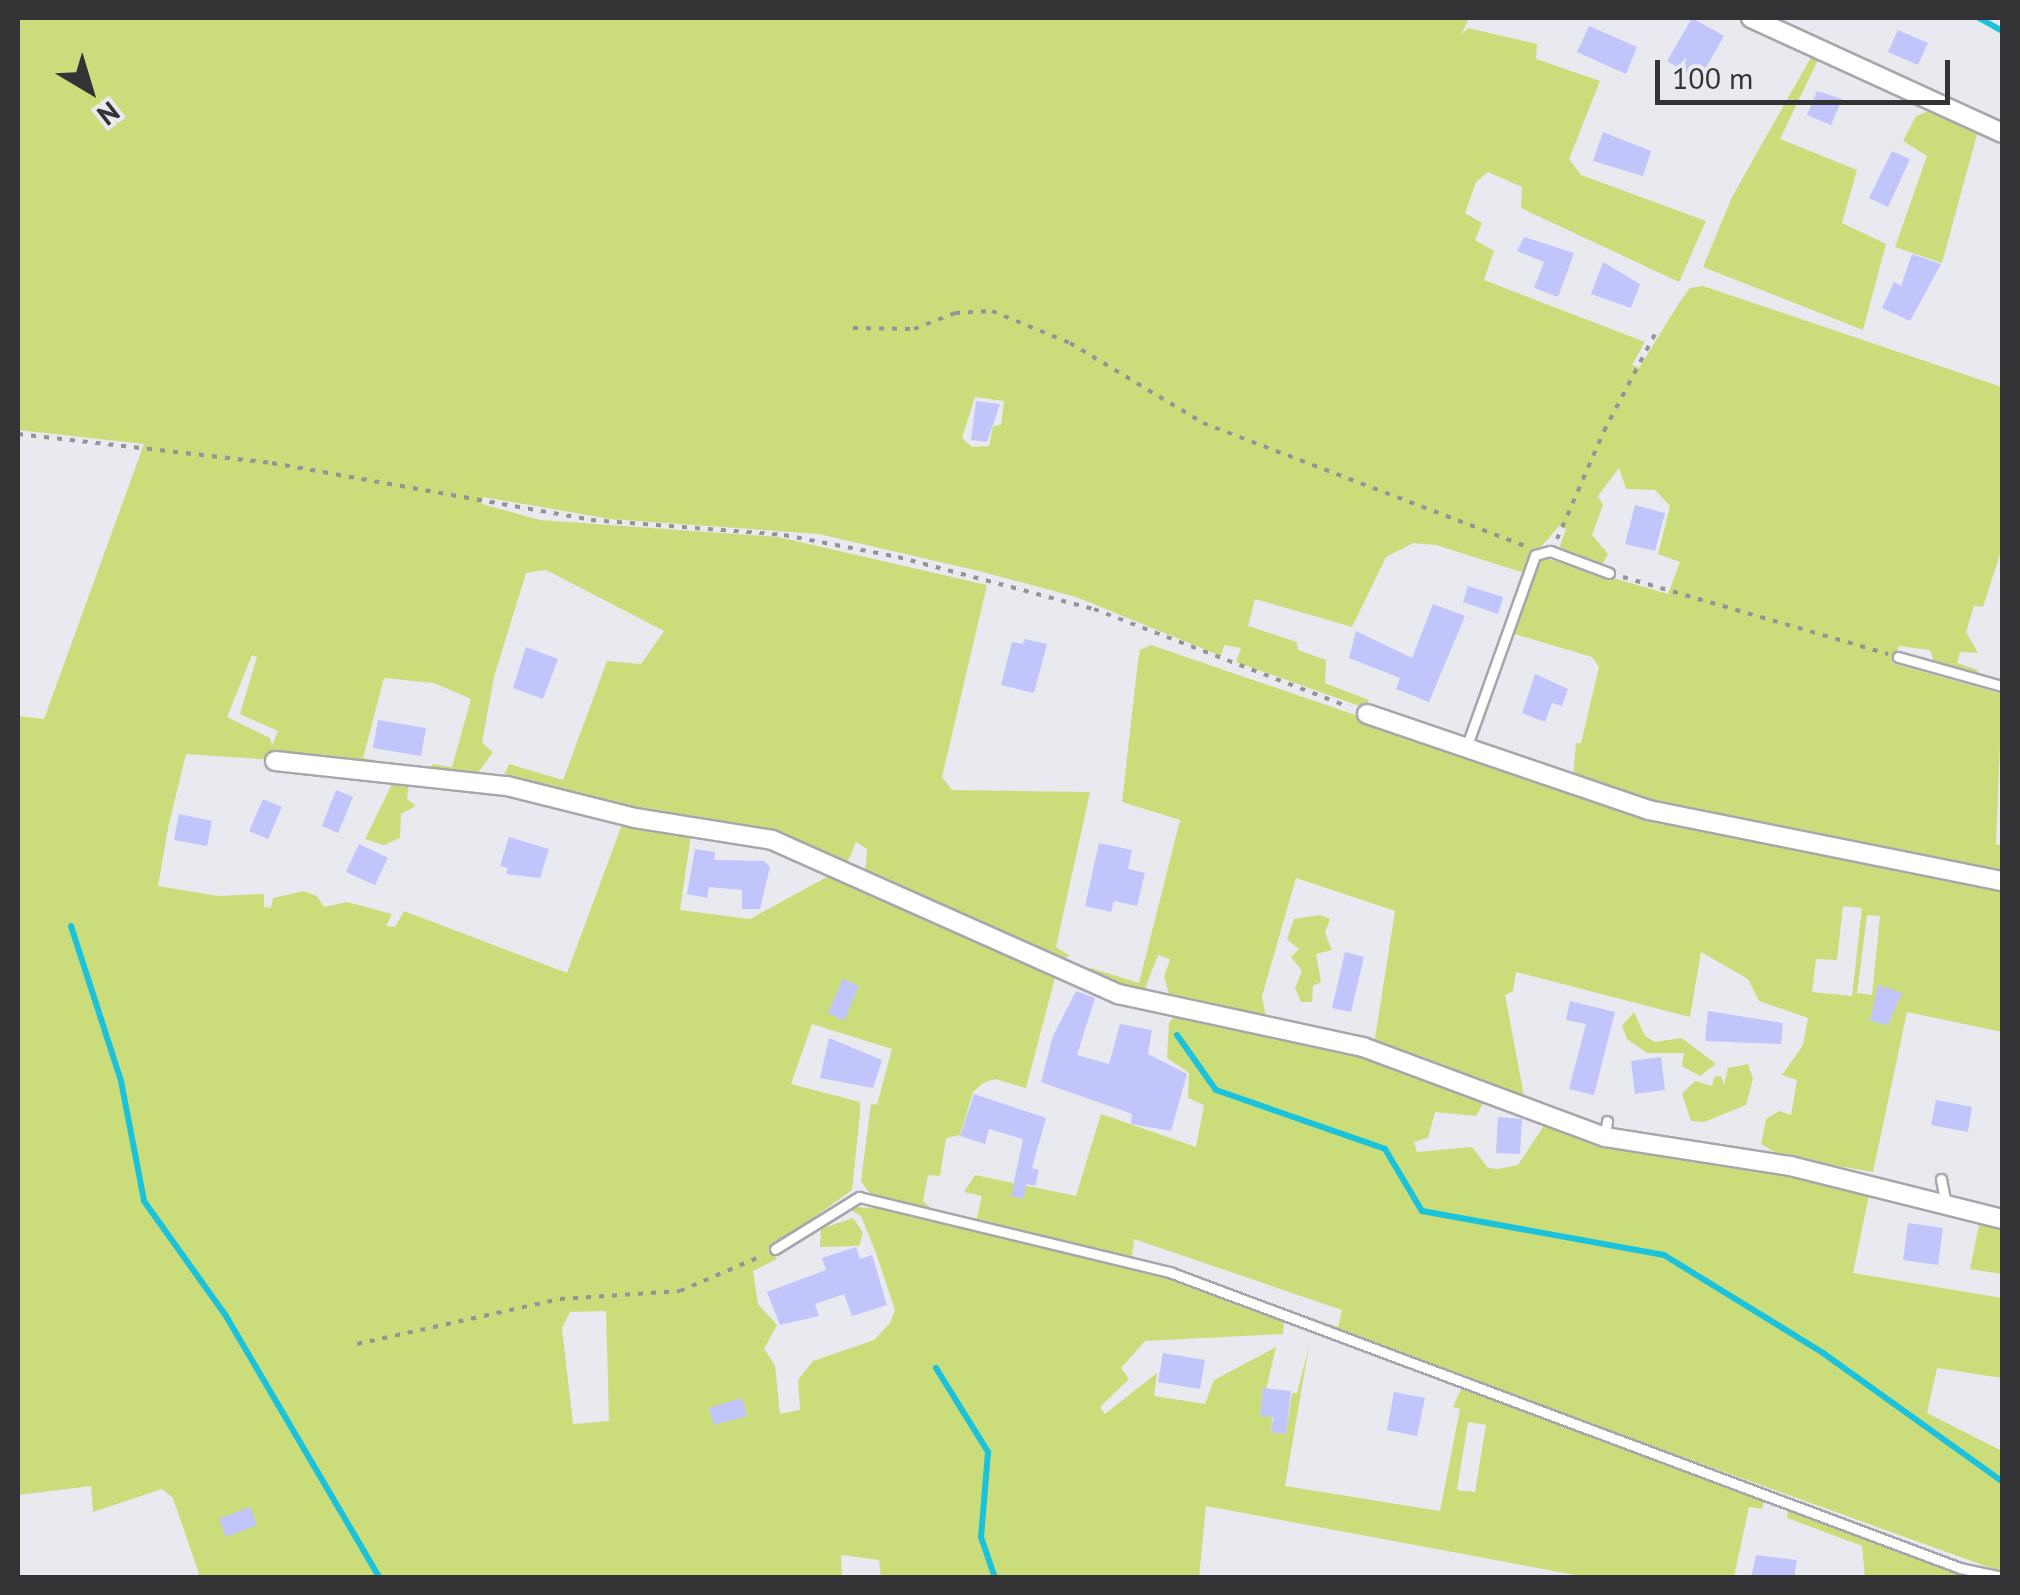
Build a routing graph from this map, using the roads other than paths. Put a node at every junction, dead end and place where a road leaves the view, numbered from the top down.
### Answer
1 (1751, 18) edge
2 (2002, 133) edge
3 (1609, 572) road end
4 (1898, 657) road end
5 (2002, 686) edge
6 (1367, 714) road end
7 (1466, 750) junction
8 (275, 761) dead end
9 (2002, 881) edge
10 (1941, 1179) dead end
11 (1946, 1205) junction
12 (2002, 1219) edge
13 (774, 1249) road end
14 (2002, 1577) edge

1 - 2 street
3 - 7 lane
4 - 5 lane
6 - 7 street
7 - 9 street
8 - 11 street
10 - 11 lane
11 - 12 street
13 - 14 lane

